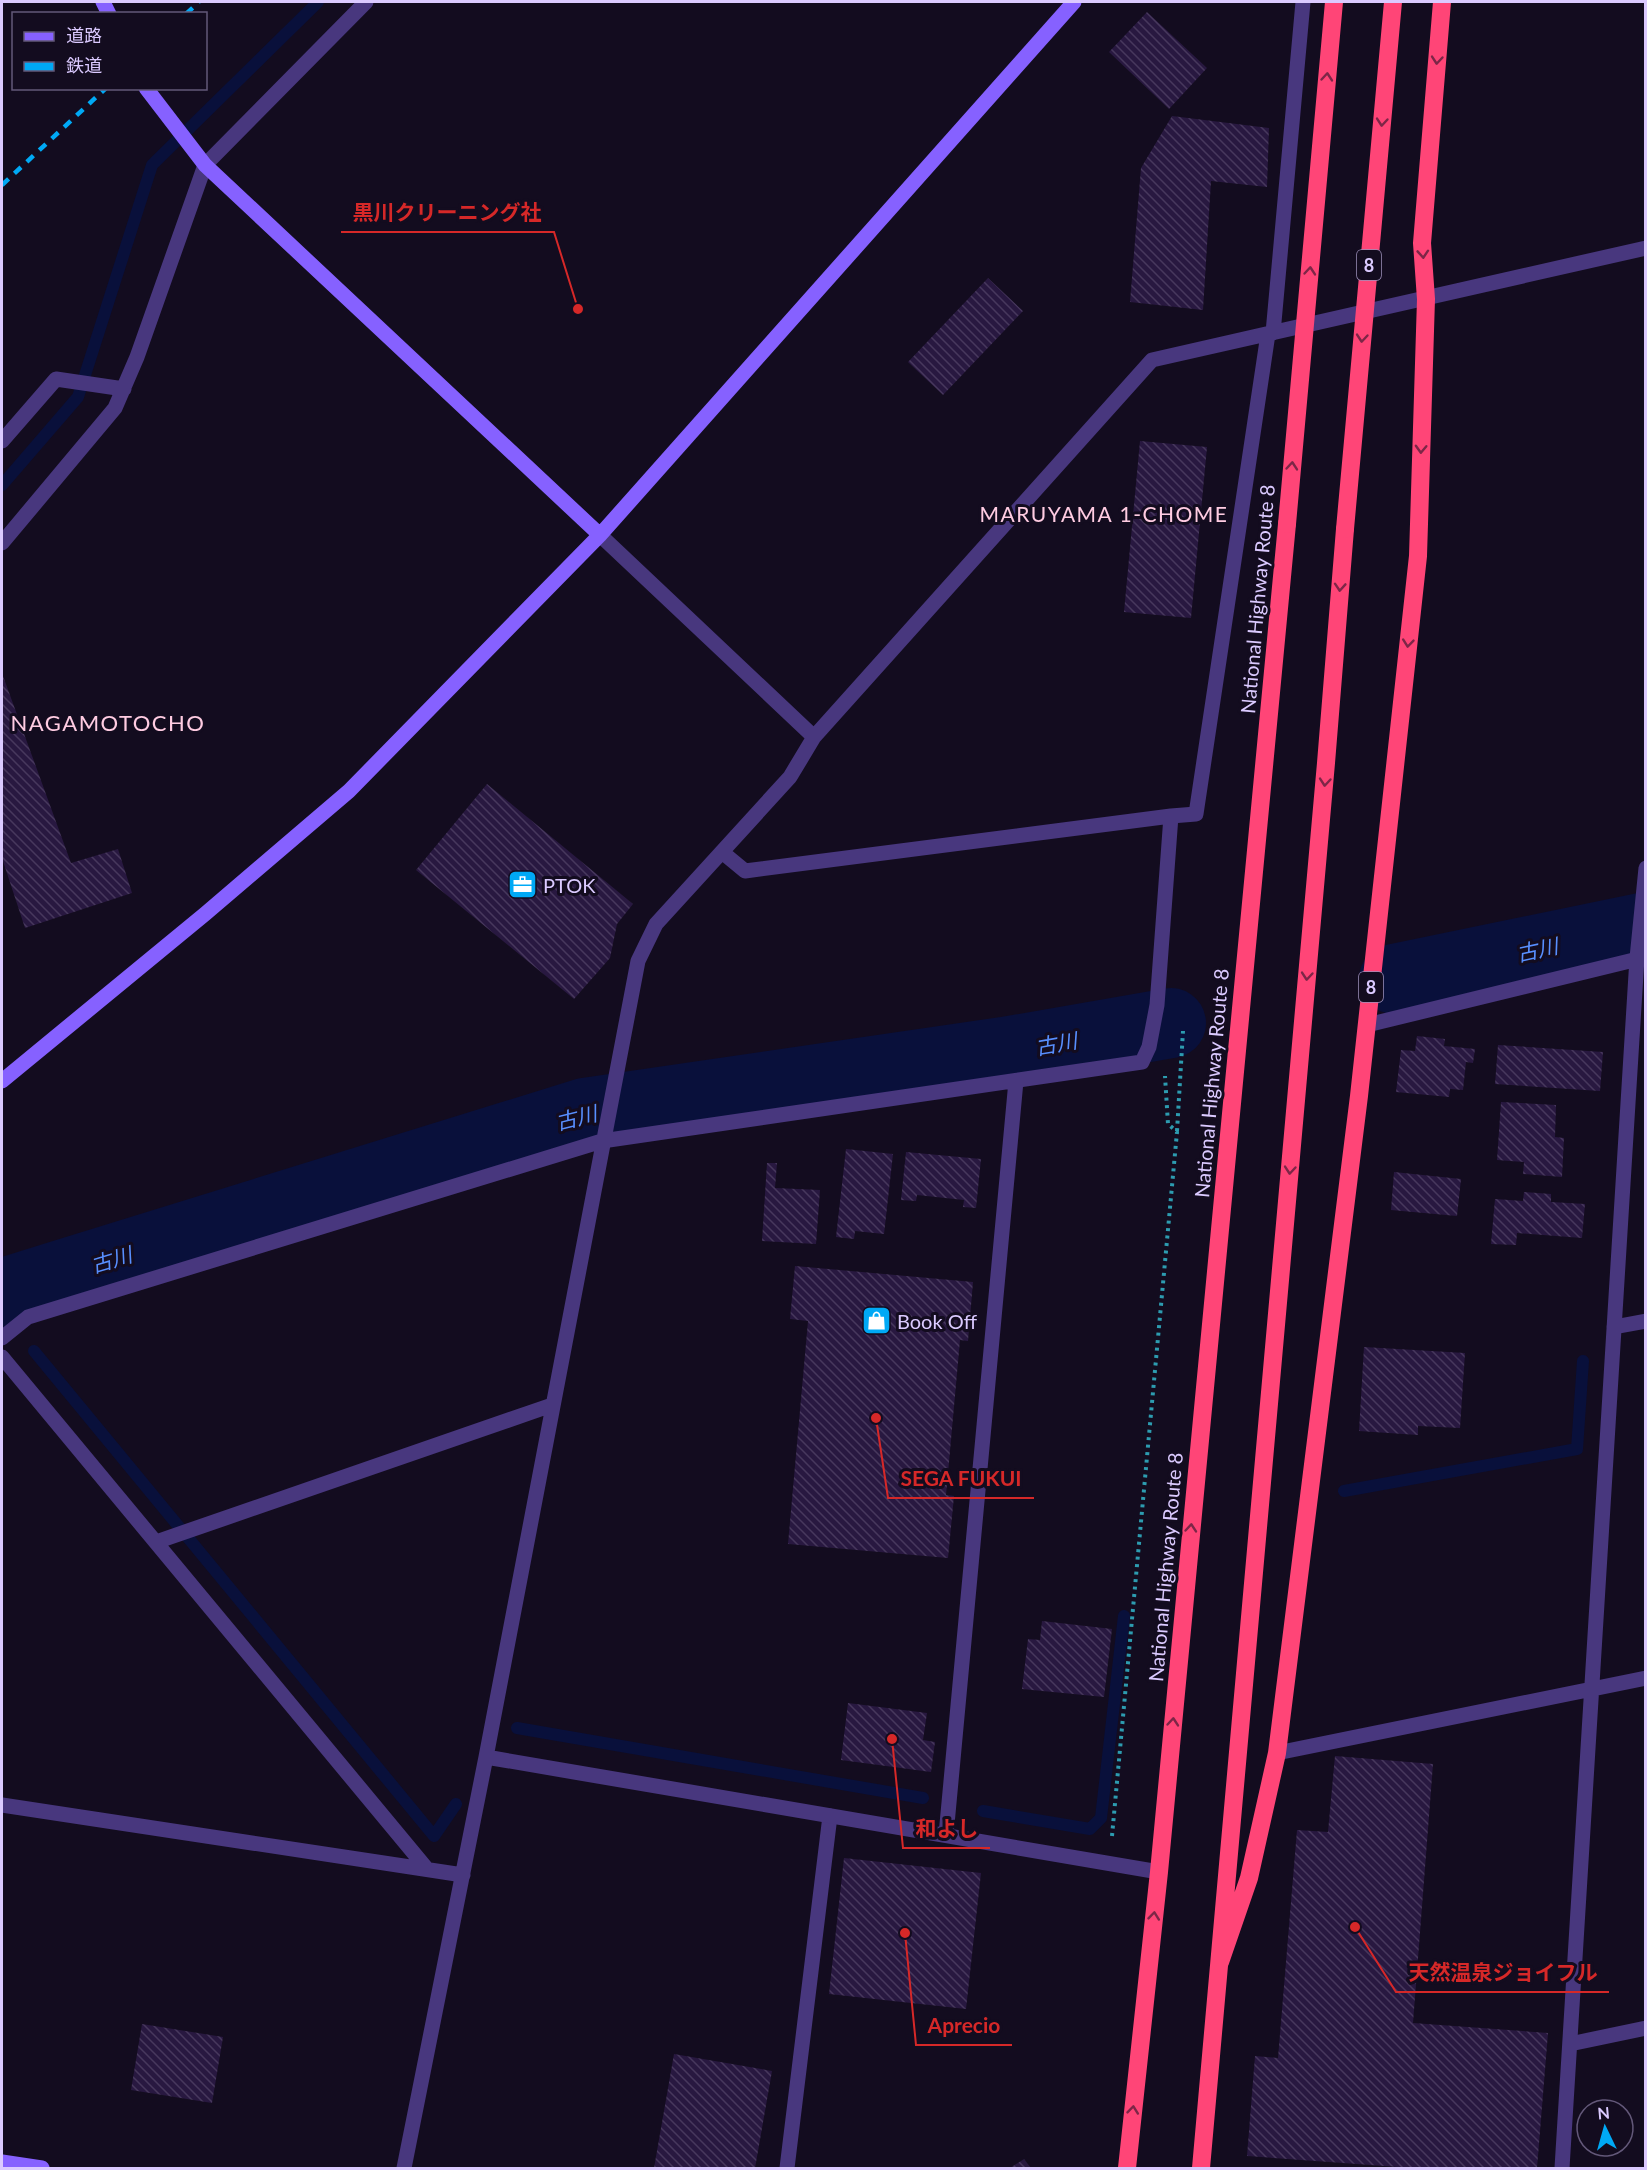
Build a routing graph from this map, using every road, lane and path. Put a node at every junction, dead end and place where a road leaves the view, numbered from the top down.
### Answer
1 (366, 2) edge
2 (1074, 2) edge
3 (1303, 2) edge
4 (1334, 2) edge
5 (1393, 2) edge
6 (1442, 2) edge
7 (148, 90) edge
8 (205, 165) junction
9 (1646, 248) edge
10 (1426, 298) junction
11 (1270, 333) junction
12 (124, 388) junction
13 (2, 441) edge
14 (600, 535) junction
15 (2, 543) edge
16 (814, 737) junction
17 (1171, 816) junction
18 (722, 852) junction
19 (1646, 868) edge
20 (1641, 957) edge
21 (1367, 1025) junction
22 (1142, 1062) junction
23 (2, 1081) edge
24 (1016, 1081) junction
25 (602, 1141) junction
26 (1646, 1321) edge
27 (1614, 1328) junction
28 (2, 1338) edge
29 (2, 1357) edge
30 (552, 1406) junction
31 (156, 1542) junction
32 (1646, 1678) edge
33 (1592, 1689) junction
34 (1277, 1753) junction
35 (486, 1757) junction
36 (2, 1805) edge
37 (830, 1816) junction
38 (946, 1835) junction
39 (1110, 1864) junction
40 (427, 1869) junction
41 (1159, 1872) junction
42 (463, 1875) junction
43 (1220, 1962) junction
44 (1646, 2028) edge
45 (1570, 2044) junction
46 (2, 2162) edge
47 (42, 2169) edge
48 (404, 2169) edge
49 (787, 2169) edge
50 (1126, 2169) edge
51 (1201, 2169) edge
52 (1562, 2169) edge

1 - 8 street
2 - 14 street
3 - 11 street
41 -> 4 highway, National Highway Route 8, bridge
5 -> 43 highway, 8, bridge
6 -> 10 highway, 8
7 - 8 street
8 - 12 street
8 - 14 street
9 - 10 street
10 - 11 street
10 -> 21 highway, 8
11 - 16 street
11 - 17 street
12 - 13 street
12 - 15 street
14 - 16 street
14 - 23 street
16 - 18 street
17 - 18 street
17 - 22 street
18 - 25 street
19 - 20 street
20 - 21 street
20 - 27 street
21 - 34 highway, 8
22 - 24 street
22 - 39 path
24 - 25 street
24 - 38 street
25 - 28 street
25 - 30 street
26 - 27 street
27 - 33 street
29 - 31 street
30 - 31 street
30 - 35 street
31 - 40 street
32 - 33 street
33 - 34 street
33 - 45 street
34 - 43 highway, 8
35 - 37 street
35 - 42 street
36 - 40 street
37 - 38 street
37 - 49 street
38 - 39 street
39 - 41 street
40 - 42 street
50 -> 41 highway, National Highway Route 8
42 - 48 street
43 - 51 highway, 8
44 - 45 street
45 - 52 street
46 - 47 street

